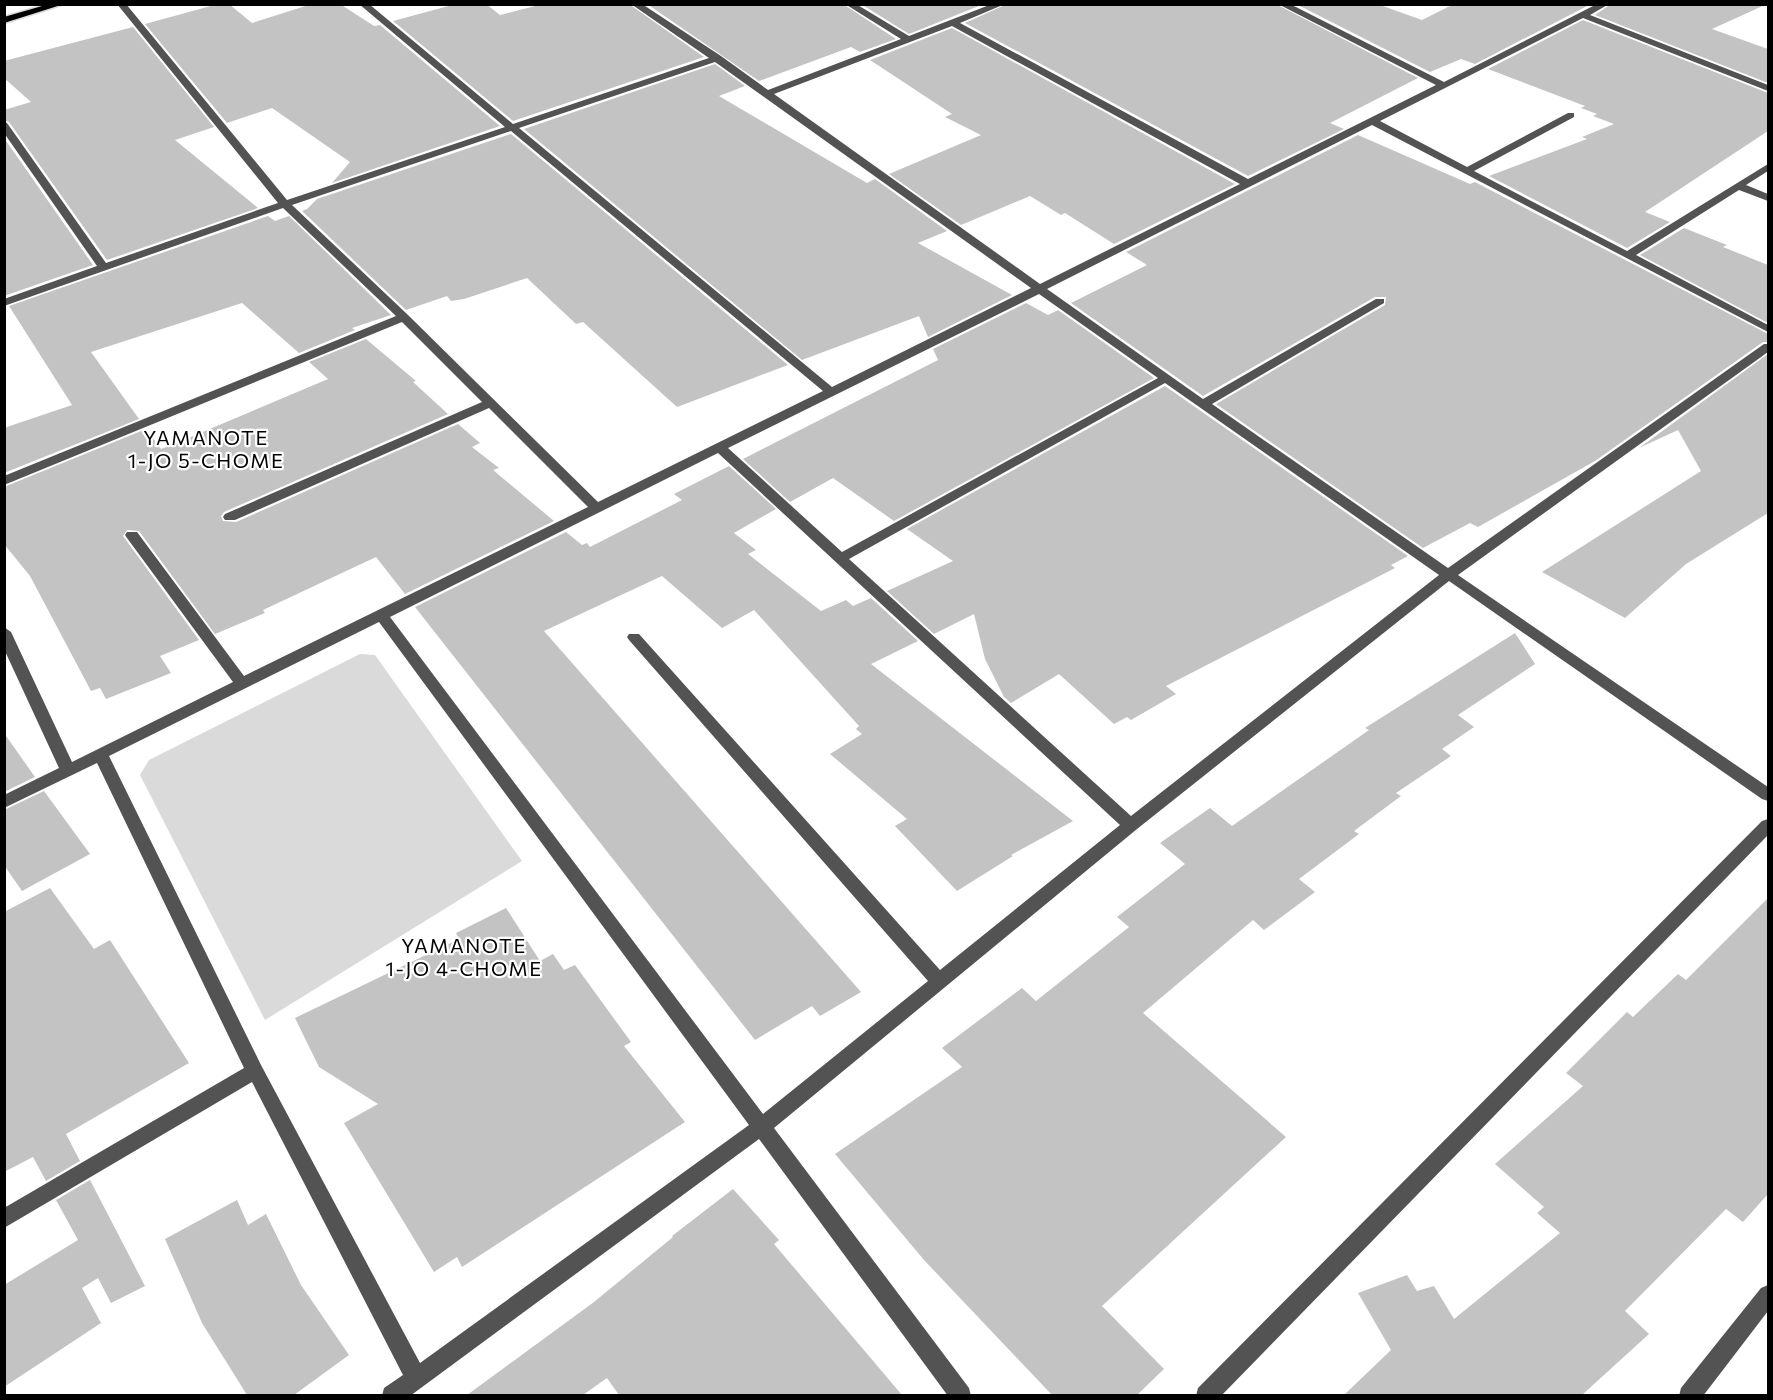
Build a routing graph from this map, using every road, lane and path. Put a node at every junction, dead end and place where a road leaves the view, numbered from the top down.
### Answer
1 (60, 4) edge
2 (121, 4) edge
3 (363, 4) edge
4 (635, 4) edge
5 (849, 4) edge
6 (1001, 4) edge
7 (1605, 4) edge
8 (1288, 5) edge
9 (1583, 15) junction
10 (4, 20) edge
11 (953, 23) junction
12 (909, 39) junction
13 (718, 58) junction
14 (1443, 85) junction
15 (1768, 88) edge
16 (768, 93) junction
17 (1571, 115) dead end
18 (1371, 121) junction
19 (4, 125) edge
20 (514, 127) junction
21 (1768, 167) edge
22 (1466, 171) junction
23 (1249, 184) junction
24 (1739, 186) junction
25 (1768, 198) edge
26 (285, 204) junction
27 (1628, 255) junction
28 (104, 268) junction
29 (1039, 289) junction
30 (1380, 301) dead end
31 (4, 303) edge
32 (405, 317) junction
33 (1768, 329) edge
34 (1768, 347) edge
35 (1166, 378) junction
36 (830, 391) junction
37 (490, 403) junction
38 (1203, 404) junction
39 (719, 447) junction
40 (4, 481) edge
41 (597, 508) junction
42 (230, 517) dead end
43 (132, 535) dead end
44 (839, 559) junction
45 (1448, 575) junction
46 (381, 614) junction
47 (4, 632) edge
48 (634, 638) dead end
49 (242, 684) junction
50 (101, 755) junction
51 (68, 771) junction
52 (1768, 795) edge
53 (4, 802) edge
54 (1131, 825) junction
55 (1768, 825) edge
56 (939, 981) junction
57 (255, 1071) junction
58 (761, 1127) junction
59 (4, 1220) edge
60 (1768, 1295) edge
61 (416, 1378) junction
62 (392, 1395) edge
63 (961, 1395) edge
64 (1206, 1395) edge
65 (1689, 1395) edge

1 - 10 main road
2 - 26 street
3 - 20 street
4 - 13 street
5 - 12 street
6 - 11 street
7 - 9 street
8 - 14 street
9 - 14 street
9 - 15 street
11 - 12 street
11 - 23 street
12 - 16 street
13 - 16 street
13 - 20 street
14 - 18 street
16 - 29 street
17 - 22 street
18 - 22 street
18 - 23 street
19 - 28 street
20 - 26 street
20 - 36 street
21 - 24 street
22 - 27 street
23 - 29 street
24 - 25 street
24 - 27 street
26 - 28 street
26 - 32 street
27 - 33 street
28 - 31 street
29 - 35 street
29 - 36 street
30 - 38 street
32 - 37 street
32 - 40 street
34 - 45 street
35 - 38 street
35 - 44 street
36 - 39 street
37 - 41 street
37 - 42 street
38 - 45 street
39 - 41 street
39 - 44 street
41 - 46 street
43 - 49 street
44 - 54 street
45 - 52 street
45 - 54 street
46 - 49 street
46 - 58 street
47 - 51 street
48 - 56 street
49 - 50 street
50 - 51 street
50 - 57 street
51 - 53 street
54 - 56 street
55 - 64 street
56 - 58 street
57 - 59 street
57 - 61 street
58 - 61 street
58 - 63 street
60 - 65 street
61 - 62 street

